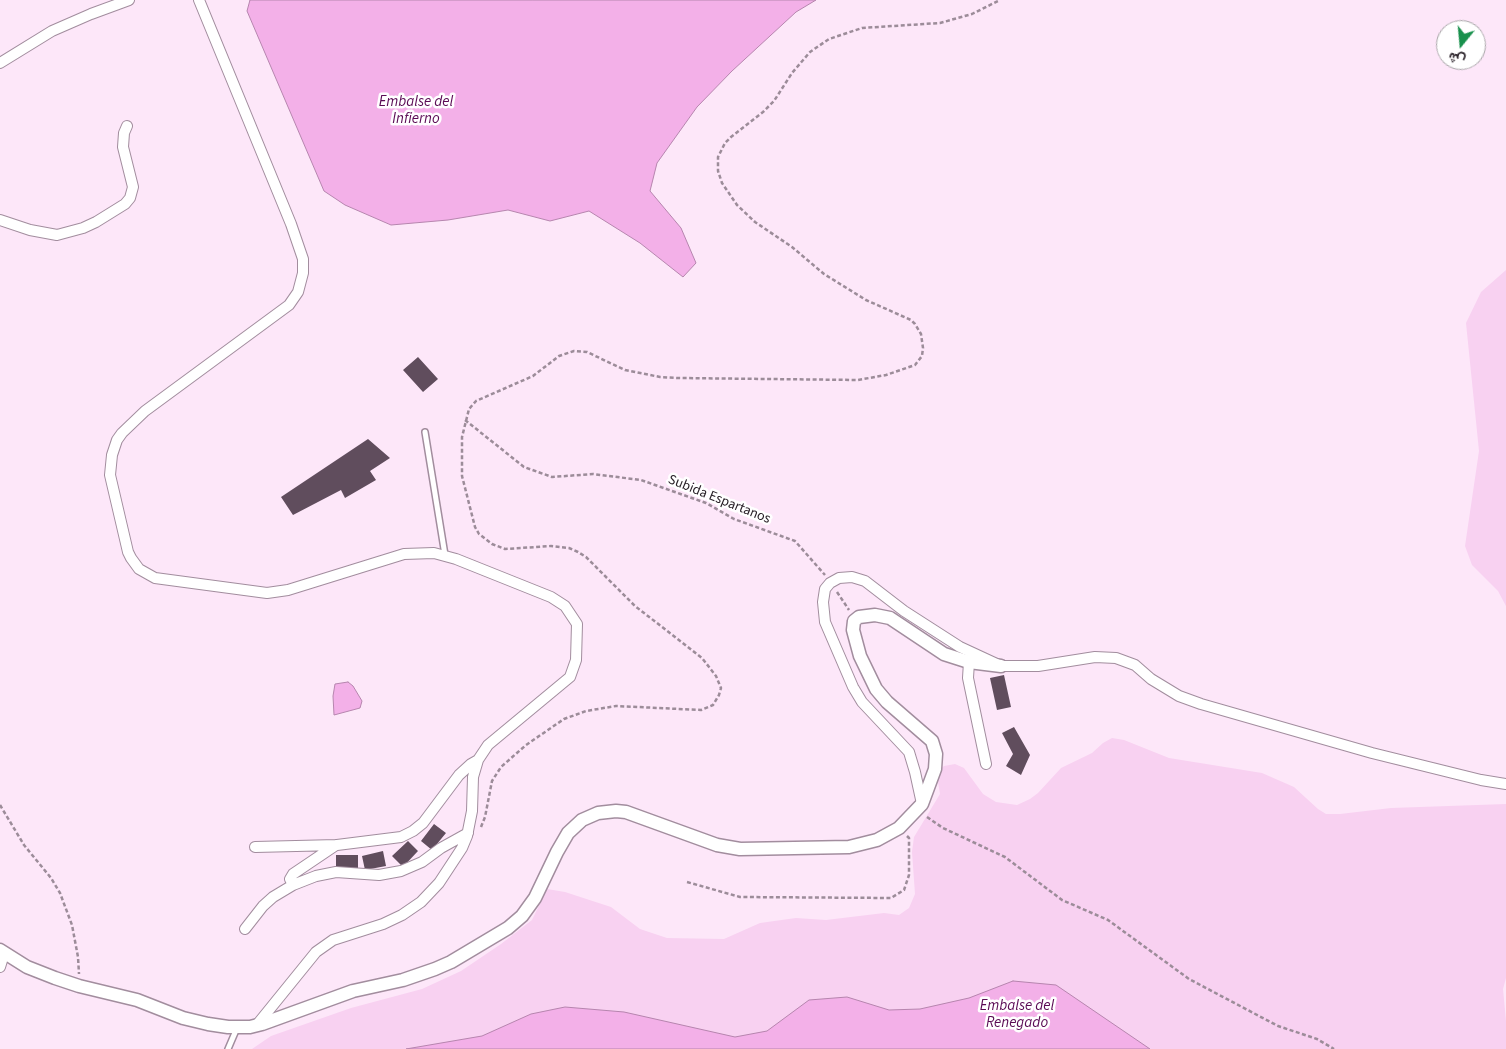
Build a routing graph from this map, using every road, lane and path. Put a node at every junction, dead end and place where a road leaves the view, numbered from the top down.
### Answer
1 (129, 0) edge
2 (199, 0) edge
3 (1000, 0) edge
4 (0, 63) edge
5 (127, 126) dead end
6 (0, 220) edge
7 (465, 420) junction
8 (425, 432) dead end
9 (445, 555) junction
10 (830, 583) junction
11 (856, 619) junction
12 (969, 662) junction
13 (1001, 666) junction
14 (478, 760) junction
15 (986, 764) dead end
16 (1506, 784) edge
17 (922, 804) junction
18 (0, 806) edge
19 (899, 828) junction
20 (467, 835) junction
21 (337, 844) junction
22 (255, 847) dead end
23 (687, 882) dead end
24 (293, 885) junction
25 (244, 929) dead end
26 (2, 952) edge
27 (0, 967) edge
28 (79, 986) junction
29 (256, 1026) junction
30 (238, 1027) junction
31 (228, 1049) edge
32 (1334, 1049) edge

1 - 4 street
2 - 9 street
3 - 7 path
5 - 6 street
7 - 10 path, Subida Espartanos
7 - 20 path
8 - 9 lane
9 - 14 street
10 - 11 path, Subida Espartanos
10 - 13 street
10 - 17 street
11 - 12 street
11 - 17 street
12 - 13 street
12 - 15 street
13 - 16 street
14 - 20 street
14 - 21 street
17 - 19 street
17 - 32 path
18 - 28 path
19 - 23 path
19 - 29 street
20 - 24 street
20 - 29 street
21 - 22 street
21 - 24 street
24 - 25 street
26 - 27 street
26 - 28 street
28 - 30 street
29 - 30 street
30 - 31 lane

